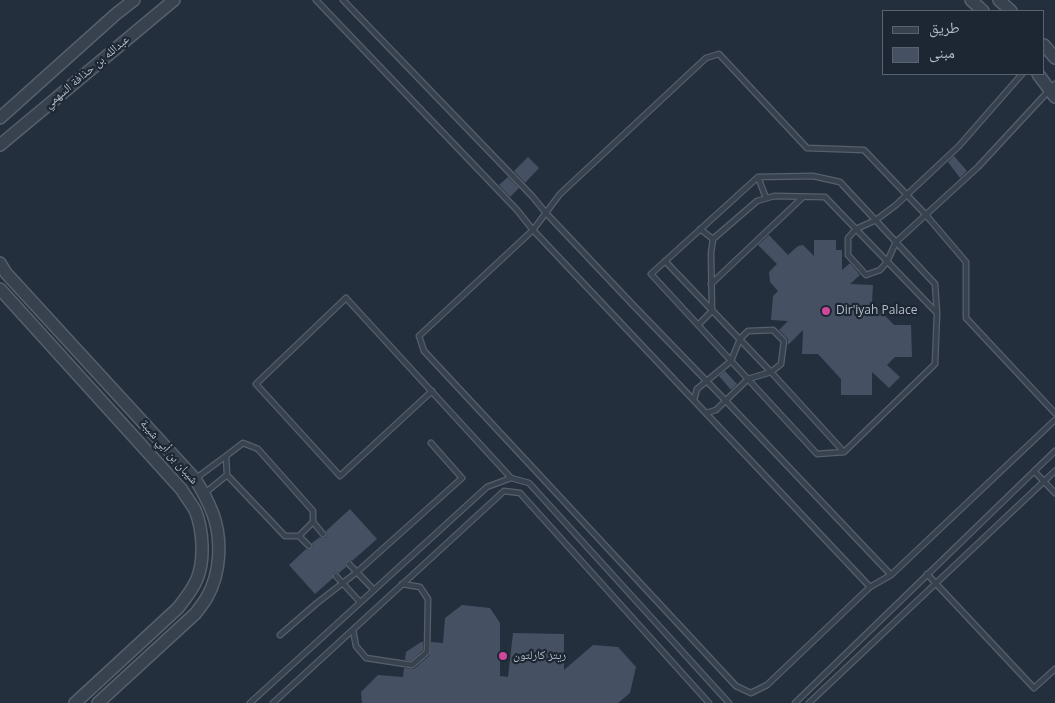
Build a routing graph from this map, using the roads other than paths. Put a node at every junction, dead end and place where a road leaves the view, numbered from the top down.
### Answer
1 (134, 0) edge
2 (174, 0) edge
3 (316, 0) edge
4 (343, 0) edge
5 (971, 0) edge
6 (999, 0) edge
7 (982, 10) edge
8 (1010, 10) edge
9 (1021, 75) edge
10 (1039, 75) edge
11 (1053, 90) edge
12 (0, 118) edge
13 (0, 145) edge
14 (758, 177) junction
15 (907, 194) junction
16 (803, 196) junction
17 (766, 198) junction
18 (546, 213) junction
19 (926, 215) junction
20 (876, 220) junction
21 (700, 229) junction
22 (533, 230) junction
23 (856, 230) junction
24 (713, 239) junction
25 (896, 242) junction
26 (665, 261) junction
27 (887, 262) junction
28 (0, 264) edge
29 (711, 284) junction
30 (0, 289) edge
31 (712, 311) junction
32 (937, 314) junction
33 (698, 325) junction
34 (740, 339) junction
35 (731, 361) junction
36 (771, 372) junction
37 (748, 379) junction
38 (706, 381) junction
39 (432, 391) junction
40 (694, 400) junction
41 (725, 400) junction
42 (706, 413) junction
43 (1055, 413) edge
44 (1055, 420) edge
45 (431, 443) dead end
46 (1055, 451) edge
47 (844, 452) junction
48 (226, 456) junction
49 (1034, 471) junction
50 (1055, 471) edge
51 (227, 476) junction
52 (511, 478) junction
53 (195, 479) junction
54 (1044, 482) junction
55 (1055, 493) edge
56 (204, 494) junction
57 (312, 522) junction
58 (323, 534) dead end
59 (300, 536) junction
60 (309, 546) dead end
61 (349, 564) dead end
62 (357, 572) junction
63 (927, 574) junction
64 (891, 575) junction
65 (336, 576) dead end
66 (343, 583) junction
67 (936, 583) junction
68 (402, 584) junction
69 (870, 587) junction
70 (374, 590) junction
71 (360, 602) junction
72 (353, 630) junction
73 (280, 635) dead end
74 (1055, 669) edge
75 (75, 703) edge
76 (98, 703) edge
77 (250, 703) edge
78 (273, 703) edge
79 (709, 703) edge
80 (729, 703) edge
81 (795, 703) edge
82 (809, 703) edge

1 - 12 street, عبدالله بن حذافة السهمي
2 - 13 street, عبدالله بن حذافة السهمي
3 - 22 lane
4 - 18 lane
5 - 7 street
6 - 8 street
9 - 15 lane
10 - 11 street
11 - 19 lane
14 - 17 lane
14 - 20 lane
14 - 21 lane
15 - 18 lane
15 - 19 lane
15 - 20 lane
16 - 17 lane
16 - 23 lane
16 - 29 lane
17 - 24 lane
18 - 22 lane
18 - 38 lane
19 - 25 lane
19 - 43 lane
20 - 23 lane
20 - 25 lane
21 - 24 lane
21 - 26 lane
22 - 40 lane
22 - 69 lane
23 - 27 lane
23 - 27 lane
24 - 29 lane
25 - 27 lane
25 - 32 lane
26 - 31 lane
26 - 33 lane
27 - 32 lane
28 - 53 street, شيبان بن أبي شيبة
29 - 31 lane
30 - 75 street, شيبان بن أبي شيبة
31 - 33 lane
31 - 34 lane
32 - 47 lane
33 - 35 lane
34 - 35 lane
34 - 36 lane
34 - 36 lane
35 - 37 lane
35 - 38 lane
36 - 37 lane
36 - 47 lane
37 - 41 lane
37 - 47 lane
38 - 40 lane
38 - 41 lane
39 - 39 lane
39 - 52 lane
40 - 42 lane
41 - 42 lane
41 - 64 lane
42 - 69 lane
44 - 64 lane
45 - 62 lane
46 - 49 lane
48 - 51 lane
48 - 53 lane
48 - 57 lane
49 - 54 lane
49 - 63 lane
50 - 54 lane
51 - 56 lane
51 - 59 lane
52 - 70 lane
52 - 80 lane
53 - 56 street, شيبان بن أبي شيبة
54 - 55 lane
54 - 67 lane
56 - 76 street, شيبان بن أبي شيبة
57 - 58 lane
57 - 59 lane
59 - 60 lane
61 - 62 lane
62 - 66 lane
62 - 70 lane
63 - 67 lane
63 - 81 lane
64 - 69 lane
65 - 66 lane
66 - 71 lane
66 - 73 lane
67 - 74 lane
67 - 82 lane
68 - 72 lane
68 - 72 lane
68 - 79 lane
70 - 71 lane
71 - 77 lane
72 - 78 lane

